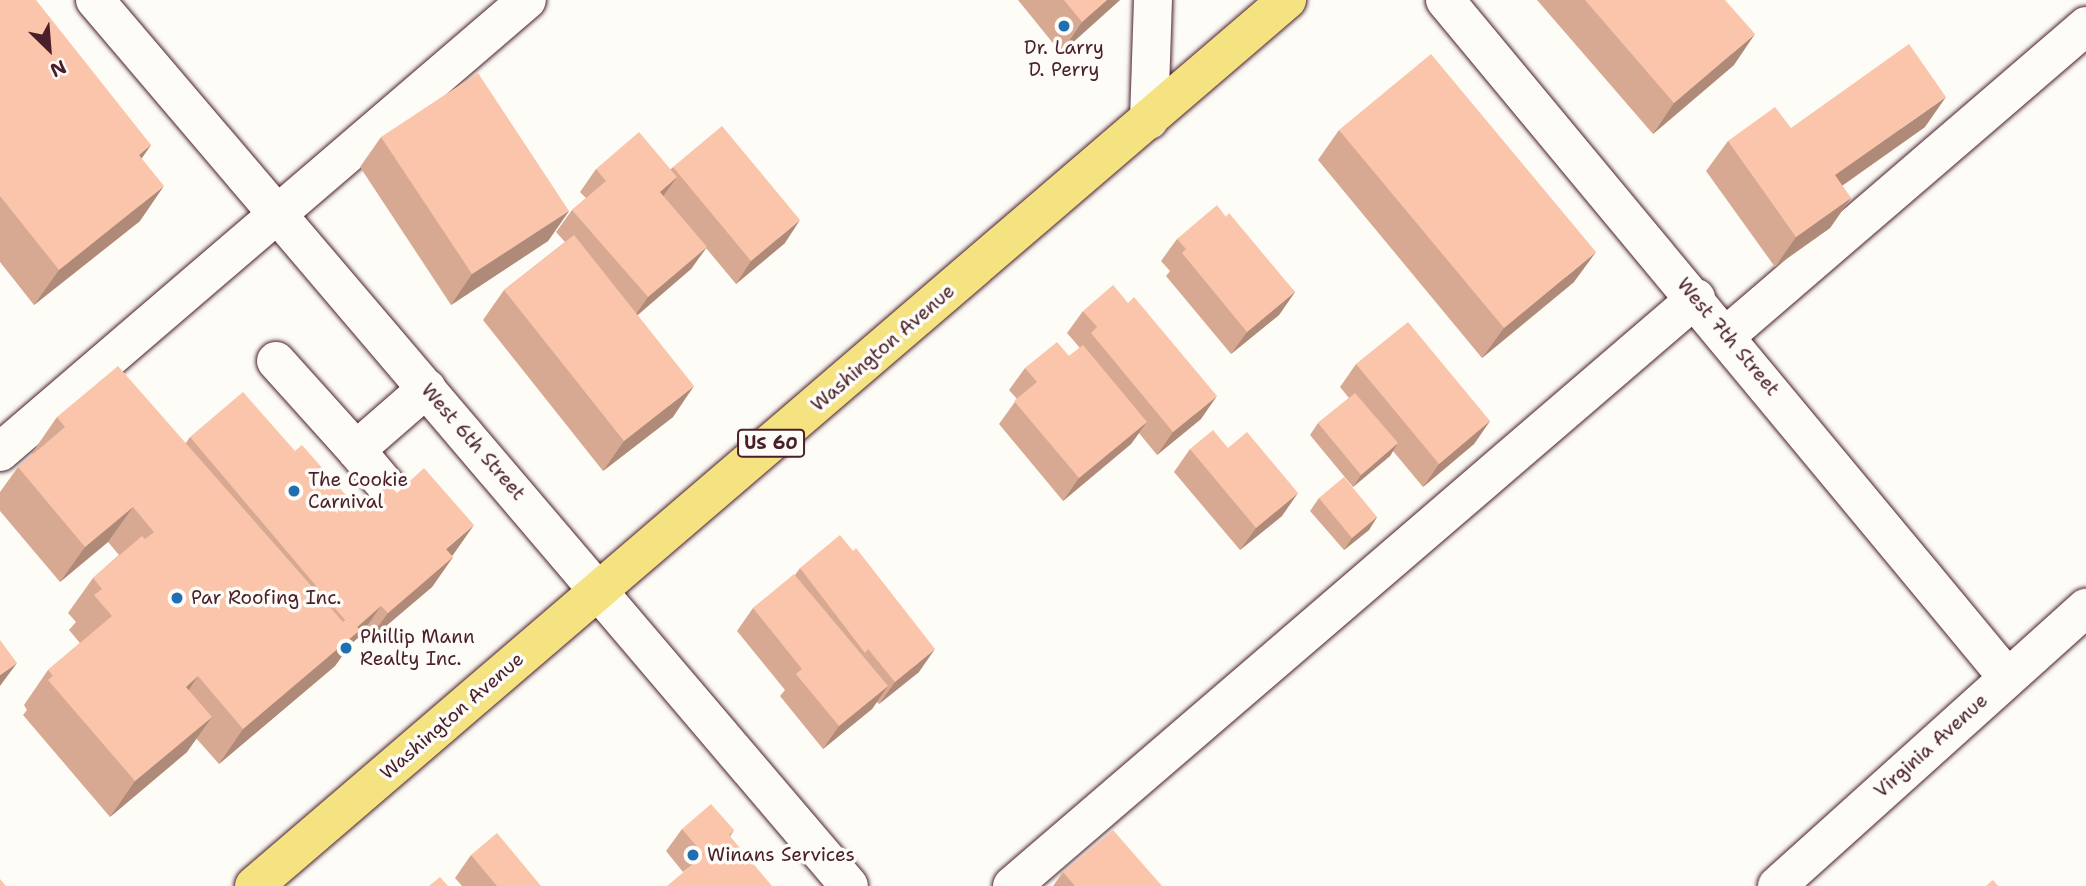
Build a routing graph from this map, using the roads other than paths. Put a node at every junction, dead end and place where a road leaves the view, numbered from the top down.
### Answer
1 (95, 0) edge
2 (527, 0) edge
3 (1153, 0) edge
4 (1287, 0) edge
5 (1444, 0) edge
6 (2086, 26) edge
7 (1149, 120) junction
8 (277, 215) junction
9 (1696, 298) junction
10 (1727, 335) junction
11 (275, 361) dead end
12 (427, 388) junction
13 (356, 450) junction
14 (0, 452) edge
15 (387, 487) edge
16 (600, 589) junction
17 (2086, 608) edge
18 (2007, 677) junction
19 (254, 886) edge
20 (849, 886) edge
21 (1012, 886) edge
22 (1777, 886) edge

1 - 8 street, West 6th Street
2 - 8 street
3 - 7 street
4 - 7 main road, Washington Avenue / US 60
5 - 9 street, West 7th Street
6 - 10 street
7 - 16 main road, Washington Avenue / US 60
8 - 12 street, West 6th Street
8 - 14 street
9 - 10 street, West 7th Street
9 - 21 street
10 - 18 street, West 7th Street
11 - 13 street
12 - 13 street
12 - 16 street, West 6th Street
13 - 15 street
16 - 19 main road, Washington Avenue / US 60
16 - 20 street, West 6th Street
17 - 18 street, Virginia Avenue
18 - 22 street, Virginia Avenue

